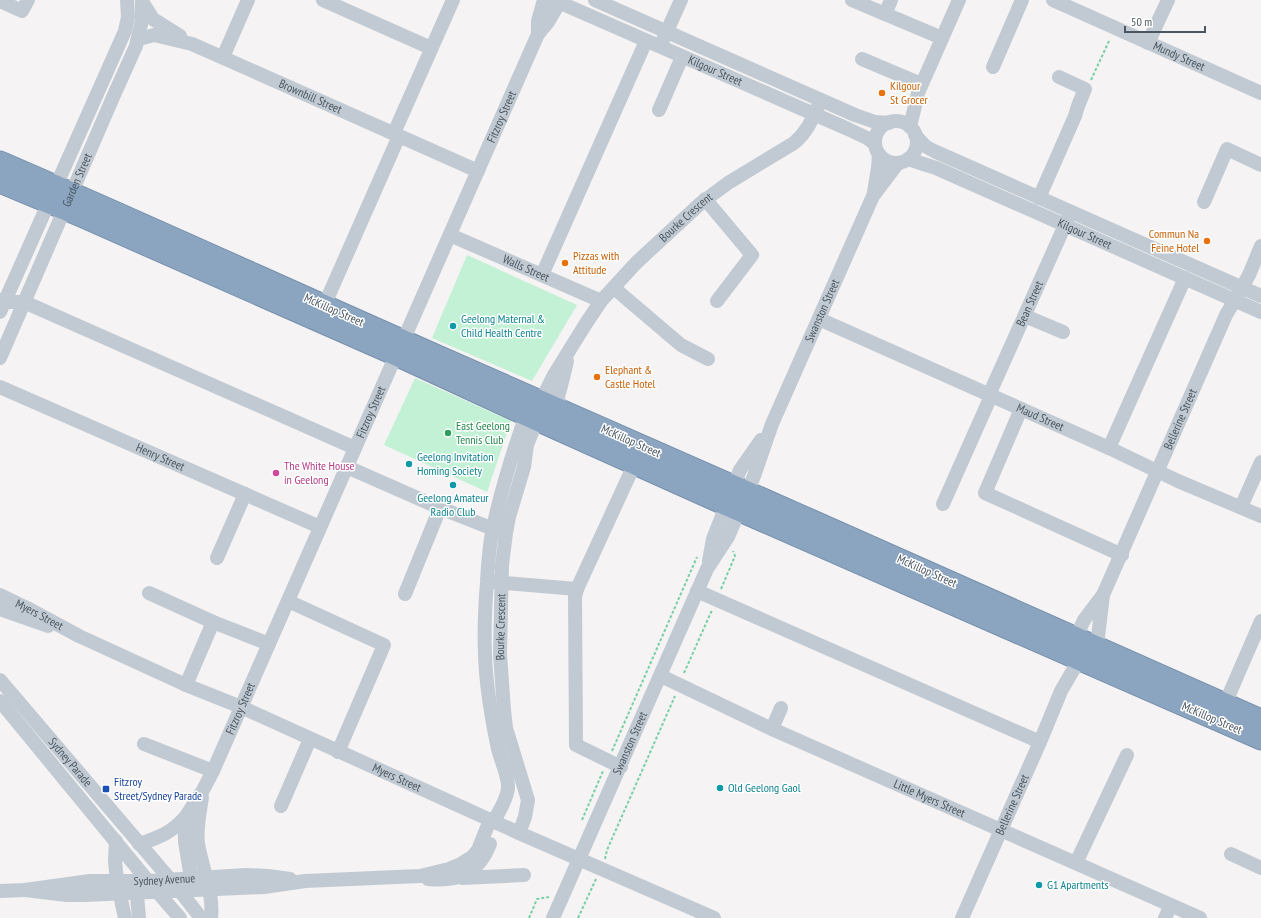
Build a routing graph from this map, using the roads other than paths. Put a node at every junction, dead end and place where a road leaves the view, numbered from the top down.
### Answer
1 (28, 0) edge
2 (127, 0) edge
3 (140, 0) edge
4 (248, 0) edge
5 (323, 0) edge
6 (453, 0) edge
7 (544, 0) edge
8 (595, 0) edge
9 (681, 0) edge
10 (852, 0) edge
11 (891, 0) edge
12 (959, 0) edge
13 (1022, 0) edge
14 (1053, 0) edge
15 (1168, 0) edge
16 (0, 1) edge
17 (558, 1) edge
18 (885, 14) junction
19 (125, 31) junction
20 (667, 32) junction
21 (538, 34) junction
22 (942, 38) junction
23 (139, 39) junction
24 (646, 41) junction
25 (1148, 43) junction
26 (192, 44) junction
27 (660, 47) junction
28 (431, 48) junction
29 (223, 57) junction
30 (682, 57) junction
31 (862, 59) dead end
32 (993, 67) dead end
33 (1059, 76) dead end
34 (920, 88) junction
35 (1261, 93) edge
36 (821, 100) junction
37 (659, 110) dead end
38 (814, 114) junction
39 (892, 122) junction
40 (912, 131) junction
41 (396, 135) junction
42 (877, 149) junction
43 (903, 161) junction
44 (0, 162) edge
45 (1261, 165) edge
46 (478, 171) junction
47 (0, 182) edge
48 (873, 196) junction
49 (60, 197) junction
50 (1039, 198) junction
51 (705, 200) junction
52 (1204, 202) dead end
53 (1071, 212) junction
54 (1065, 225) junction
55 (450, 235) junction
56 (1261, 246) edge
57 (542, 275) junction
58 (1185, 278) junction
59 (614, 288) junction
60 (1238, 294) junction
61 (1261, 296) edge
62 (601, 301) junction
63 (717, 301) dead end
64 (24, 302) junction
65 (2, 304) edge
66 (324, 306) junction
67 (1261, 312) edge
68 (1025, 316) junction
69 (819, 319) junction
70 (1063, 332) dead end
71 (400, 348) junction
72 (568, 354) junction
73 (0, 358) edge
74 (708, 359) dead end
75 (0, 387) edge
76 (990, 396) junction
77 (1022, 409) junction
78 (535, 412) junction
79 (560, 420) junction
80 (355, 448) junction
81 (1109, 448) junction
82 (1261, 462) edge
83 (635, 463) junction
84 (346, 467) junction
85 (1158, 471) junction
86 (245, 494) junction
87 (737, 498) junction
88 (944, 504) dead end
89 (1241, 507) junction
90 (440, 508) junction
91 (1261, 516) edge
92 (320, 527) junction
93 (499, 531) junction
94 (1122, 555) junction
95 (216, 558) dead end
96 (487, 582) junction
97 (502, 583) junction
98 (577, 589) junction
99 (697, 592) junction
100 (149, 593) dead end
101 (405, 594) dead end
102 (0, 595) edge
103 (1103, 595) junction
104 (288, 601) junction
105 (0, 609) edge
106 (0, 617) edge
107 (26, 619) junction
108 (1261, 621) edge
109 (213, 622) junction
110 (79, 636) junction
111 (269, 644) junction
112 (1098, 648) junction
113 (1074, 651) junction
114 (661, 676) junction
115 (0, 680) edge
116 (186, 684) junction
117 (0, 701) edge
118 (1224, 704) junction
119 (242, 707) junction
120 (781, 708) dead end
121 (1261, 720) edge
122 (772, 728) junction
123 (310, 739) junction
124 (1261, 739) edge
125 (1040, 742) junction
126 (144, 744) dead end
127 (338, 752) junction
128 (1127, 755) dead end
129 (621, 767) junction
130 (213, 771) junction
131 (203, 790) junction
132 (281, 806) dead end
133 (188, 814) junction
134 (494, 822) junction
135 (1001, 830) junction
136 (518, 833) junction
137 (116, 841) junction
138 (139, 844) junction
139 (1231, 854) dead end
140 (579, 859) junction
141 (1076, 863) junction
142 (1261, 868) edge
143 (461, 872) junction
144 (524, 875) dead end
145 (170, 880) junction
146 (207, 883) junction
147 (140, 885) junction
148 (188, 886) junction
149 (118, 888) junction
150 (0, 891) edge
151 (158, 892) junction
152 (1171, 905) junction
153 (125, 918) edge
154 (139, 918) edge
155 (180, 918) edge
156 (201, 918) edge
157 (211, 918) edge
158 (553, 918) edge
159 (714, 918) edge
160 (962, 918) edge
161 (1165, 918) edge
162 (1200, 918) edge

1 - 16 street
2 - 19 street
3 - 19 street, Garden Street
3 - 23 street, Garden Street
3 - 26 street
4 - 29 street
5 - 28 street
6 - 28 street
7 - 21 street, Fitzroy Street
8 - 20 street, Kilgour Street
9 - 20 street
10 - 18 street
11 - 18 street
12 - 22 street
13 - 32 street
14 - 25 street, Mundy Street
15 - 25 street
17 - 21 street, Fitzroy Street
17 - 24 street, Kilgour Street
18 - 22 street
19 - 49 street, Garden Street
20 - 27 street
20 - 36 street, Kilgour Street
21 - 46 street, Fitzroy Street
22 - 34 street
23 - 26 street, Brownbill Street
23 - 49 street, Garden Street
24 - 27 street, Kilgour Street
24 - 57 street
25 - 35 street, Mundy Street
26 - 29 street, Brownbill Street
27 - 30 street, Kilgour Street
28 - 41 street
29 - 41 street, Brownbill Street
30 - 37 street
30 - 38 street, Kilgour Street
31 - 34 street
33 - 50 street
34 - 39 street
34 - 40 street
36 - 38 street, Bourke Crescent
36 - 39 street, Kilgour Street
38 - 42 street, Kilgour Street
38 - 51 street, Bourke Crescent
39 - 40 street
39 - 42 street
40 - 43 street
40 - 50 street, Kilgour Street
41 - 46 street, Brownbill Street
41 - 66 street
42 - 43 street
42 - 48 street, Swanston Street
43 - 48 street, Swanston Street
43 - 54 street, Kilgour Street
44 - 49 highway, McKillop Street
45 - 52 street
46 - 55 street, Fitzroy Street
47 - 49 highway, McKillop Street
48 - 69 street, Swanston Street
49 - 64 street, Garden Street
49 - 65 street, Garden Street
49 - 66 highway, McKillop Street
49 - 71 highway, McKillop Street
50 - 53 street, Kilgour Street
51 - 59 street, Bourke Crescent
51 - 63 street
53 - 54 street, Bean Street
53 - 60 street, Kilgour Street
54 - 58 street, Kilgour Street
54 - 68 street, Bean Street
55 - 57 street, Walls Street
55 - 71 street, Fitzroy Street
56 - 60 street, Bellerine Street
57 - 62 street, Walls Street
58 - 60 street, Kilgour Street
58 - 81 street
59 - 62 street, Bourke Crescent
59 - 74 street
60 - 61 street, Kilgour Street
60 - 67 street, Kilgour Street
60 - 85 street, Bellerine Street
62 - 72 street, Bourke Crescent
64 - 65 street
64 - 73 street, Garden Street
64 - 80 street
66 - 71 highway, McKillop Street
68 - 70 street
68 - 76 street, Bean Street
69 - 76 street, Maud Street
69 - 87 street, Swanston Street
71 - 78 highway, McKillop Street
71 - 80 street, Fitzroy Street
72 - 78 street, Bourke Crescent
72 - 79 street, Bourke Crescent
75 - 86 street, Henry Street
76 - 77 street, Maud Street
76 - 88 street, Bean Street
77 - 81 street, Maud Street
77 - 94 street
78 - 79 highway, McKillop Street
78 - 93 street, Bourke Crescent
79 - 83 highway, McKillop Street
79 - 87 highway, McKillop Street
80 - 84 street, Fitzroy Street
81 - 85 street, Maud Street
82 - 89 street
83 - 87 highway, McKillop Street
83 - 98 street
84 - 90 street
84 - 92 street, Fitzroy Street
85 - 89 street, Maud Street
85 - 94 street, Bellerine Street
86 - 92 street, Henry Street
86 - 95 street
87 - 99 street, Swanston Street
87 - 113 highway, McKillop Street
89 - 91 street, Maud Street
90 - 93 street
90 - 101 street
92 - 104 street, Fitzroy Street
93 - 96 street, Bourke Crescent
93 - 97 street, Bourke Crescent
94 - 103 street, Bellerine Street
96 - 97 street
96 - 134 street, Bourke Crescent
97 - 98 street
97 - 136 street, Bourke Crescent
98 - 129 street
99 - 114 street, Swanston Street
99 - 125 street
100 - 109 street
102 - 110 street, Myers Street
103 - 112 street, Bellerine Street
103 - 113 street, Bellerine Street
104 - 111 street, Fitzroy Street
104 - 127 street
105 - 107 street, Myers Street
106 - 107 street
107 - 110 street, Myers Street
108 - 118 street
109 - 111 street
109 - 116 street
110 - 116 street, Myers Street
111 - 119 street, Fitzroy Street
112 - 113 highway, McKillop Street
112 - 118 highway, McKillop Street
113 - 124 highway, McKillop Street
113 - 125 street, Bellerine Street
114 - 122 street, Little Myers Street
114 - 129 street, Swanston Street
115 - 138 street, Sydney Parade
116 - 119 street, Myers Street
117 - 137 street, Sydney Parade
118 - 121 highway, McKillop Street
119 - 123 street, Myers Street
119 - 130 street, Fitzroy Street
120 - 122 street
122 - 135 street, Little Myers Street
123 - 127 street, Myers Street
123 - 132 street
125 - 135 street, Bellerine Street
126 - 130 street
127 - 134 street, Myers Street
128 - 141 street
129 - 140 street, Swanston Street
130 - 131 street, Fitzroy Street
131 - 133 street, Fitzroy Street
131 - 146 street, Fitzroy Street
133 - 138 street, Fitzroy Street
133 - 148 street, Fitzroy Street
134 - 136 street, Myers Street
134 - 143 street, Sydney Avenue
135 - 141 street, Little Myers Street
135 - 160 street, Bellerine Street
136 - 140 street, Myers Street
137 - 147 street, Sydney Parade
137 - 149 street
138 - 145 street, Sydney Parade
139 - 142 street
140 - 158 street, Swanston Street
140 - 159 street, Myers Street
141 - 152 street, Little Myers Street
143 - 144 street
143 - 146 street, Sydney Avenue
145 - 147 street, Sydney Avenue
145 - 148 street, Sydney Parade
146 - 148 street, Sydney Avenue
146 - 157 street, Fitzroy Street
147 - 149 street, Sydney Avenue
147 - 151 street, Sydney Avenue
147 - 154 street
148 - 151 street, Sydney Avenue
148 - 156 street, Sydney Parade
149 - 150 street, Sydney Avenue
149 - 153 street
151 - 155 street
152 - 161 street
152 - 162 street, Little Myers Street

